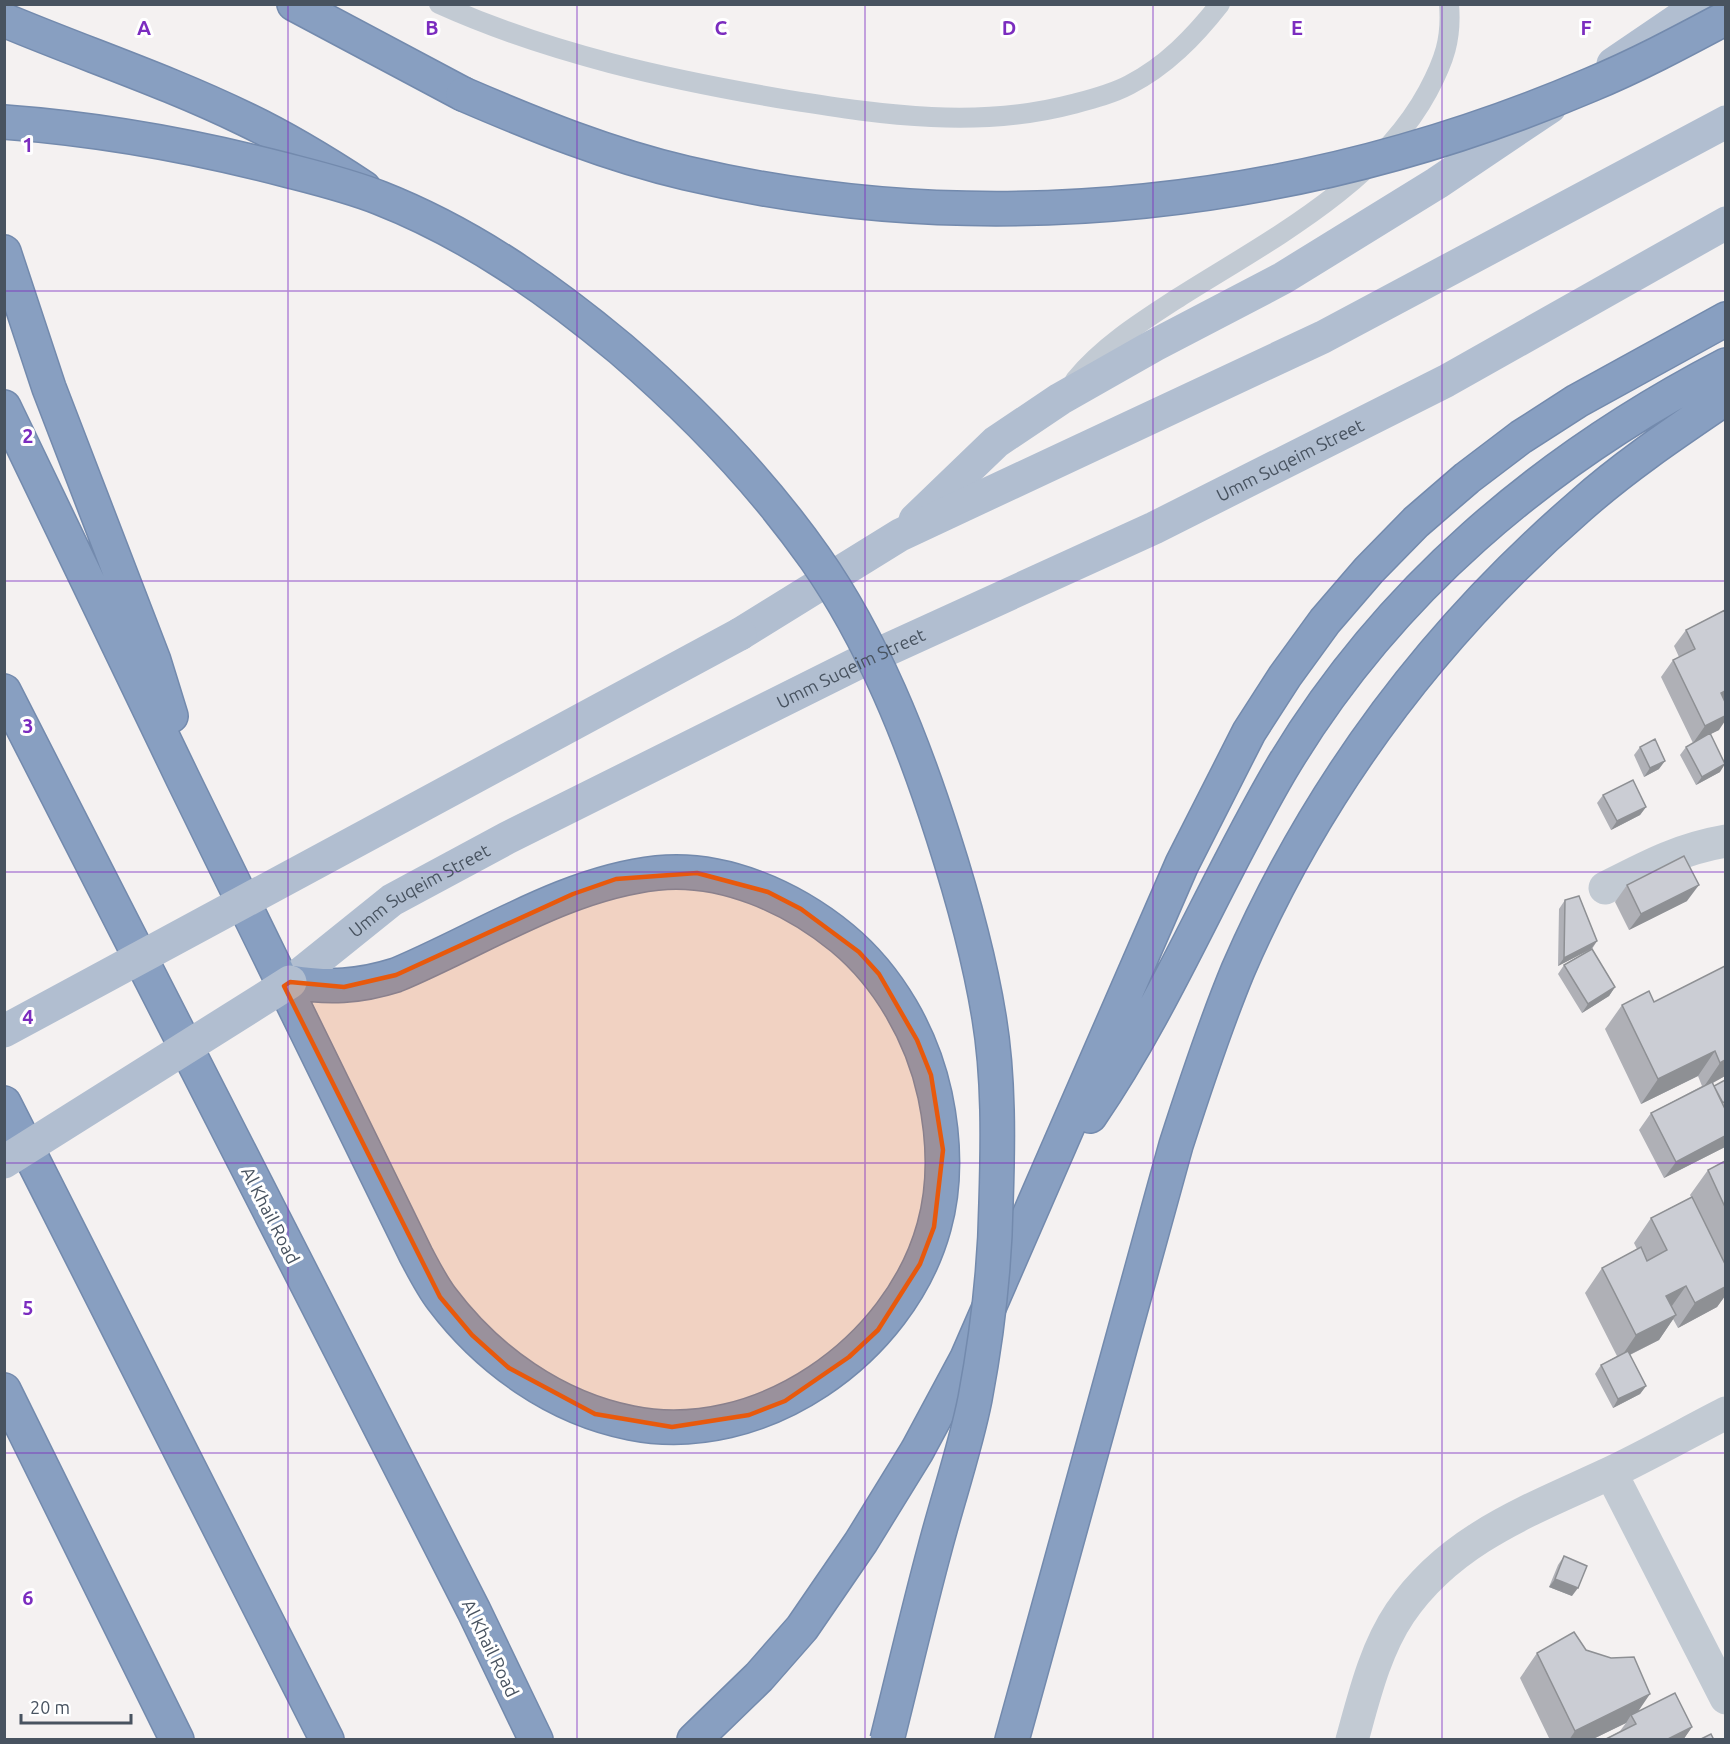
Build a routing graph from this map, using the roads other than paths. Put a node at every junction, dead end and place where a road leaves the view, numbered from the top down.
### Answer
1 (294, 4) edge
2 (439, 4) edge
3 (1220, 4) edge
4 (1449, 4) edge
5 (1701, 4) edge
6 (1725, 18) edge
7 (4, 20) edge
8 (4, 122) edge
9 (1725, 122) edge
10 (378, 197) junction
11 (1725, 223) edge
12 (4, 252) edge
13 (1725, 319) edge
14 (1725, 365) edge
15 (1725, 398) edge
16 (1060, 399) junction
17 (4, 407) edge
18 (900, 536) junction
19 (4, 691) edge
20 (183, 779) junction
21 (1725, 841) edge
22 (1605, 888) dead end
23 (290, 982) junction
24 (4, 1031) edge
25 (4, 1103) edge
26 (4, 1162) edge
27 (1052, 1165) junction
28 (4, 1390) edge
29 (1725, 1413) edge
30 (1611, 1473) junction
31 (1725, 1698) edge
32 (177, 1740) edge
33 (327, 1740) edge
34 (536, 1740) edge
35 (694, 1740) edge
36 (887, 1740) edge
37 (1011, 1740) edge
38 (1352, 1740) edge

1 - 6 highway, bridge
2 - 3 lane
4 - 16 lane
5 - 16 main road
7 - 10 highway, bridge
8 - 10 highway, bridge
9 - 18 main road
10 - 36 highway, bridge
11 - 23 main road, Umm Suqeim Street
12 - 20 highway
13 - 27 highway
14 - 27 highway
15 - 37 highway
16 - 18 main road
17 - 20 highway
18 - 24 main road, bridge
19 - 34 highway, Al Khail Road
20 - 23 highway
21 - 22 street
23 - 26 main road, Umm Suqeim Street, bridge
25 - 33 highway
27 - 35 highway
28 - 32 highway
29 - 30 street
30 - 31 street
30 - 38 street

